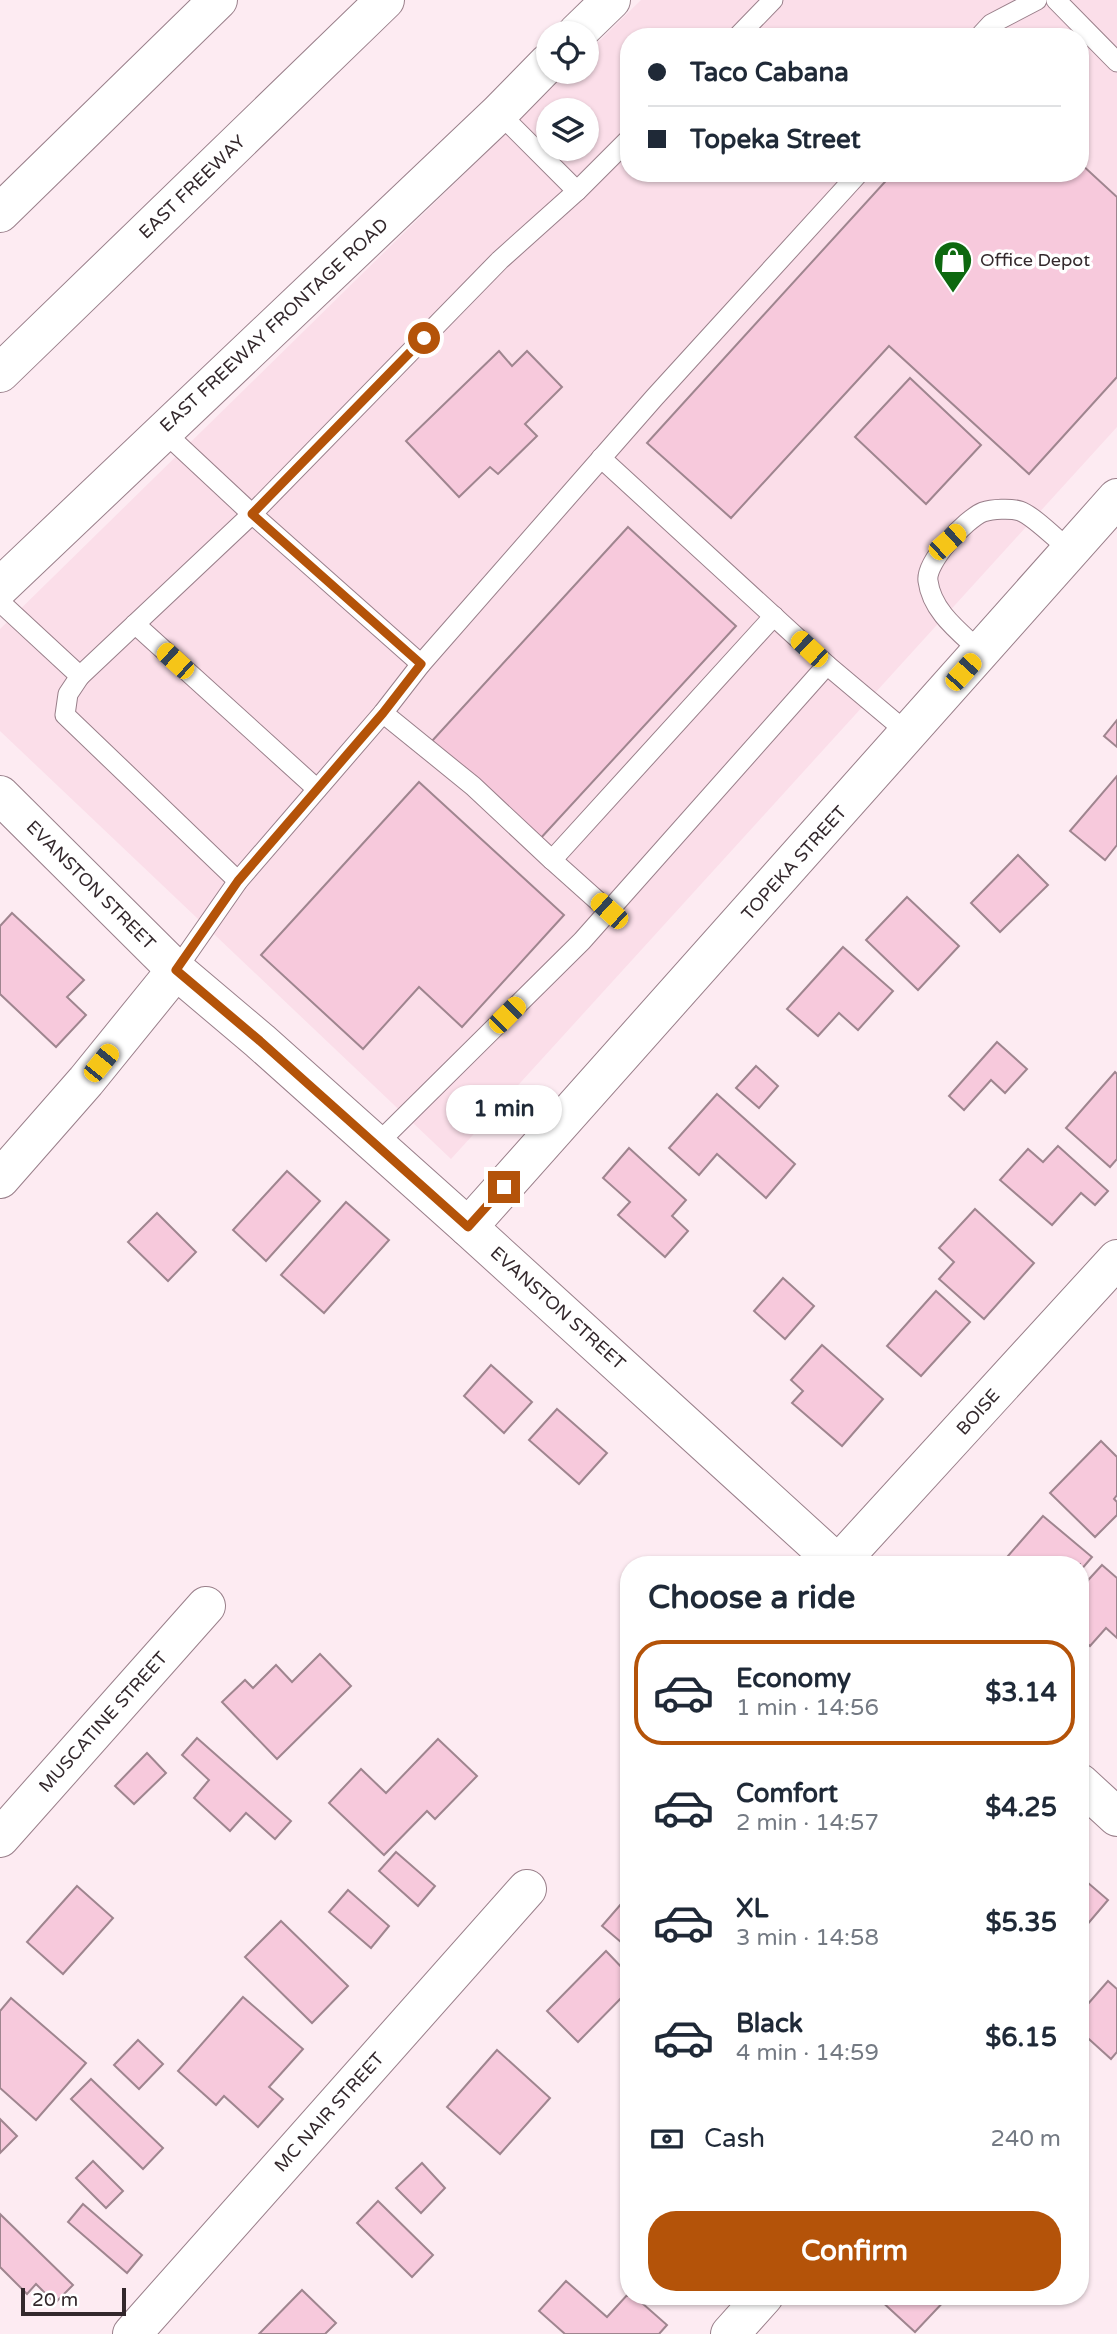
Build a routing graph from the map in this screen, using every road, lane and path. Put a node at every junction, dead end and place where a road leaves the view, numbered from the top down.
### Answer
1 (218, 0) edge
2 (385, 0) edge
3 (611, 0) edge
4 (773, 0) edge
5 (1037, 0) edge
6 (1056, 0) edge
7 (589, 21) edge
8 (746, 28) edge
9 (987, 28) edge
10 (1084, 28) edge
11 (1089, 34) edge
12 (1117, 62) edge
13 (536, 76) edge
14 (499, 113) junction
15 (620, 148) edge
16 (851, 182) edge
17 (577, 191) junction
18 (0, 213) edge
19 (0, 373) edge
20 (163, 430) junction
21 (601, 458) junction
22 (1117, 498) edge
23 (252, 514) junction
24 (1070, 551) junction
25 (0, 587) edge
26 (0, 603) edge
27 (774, 616) junction
28 (135, 624) junction
29 (981, 652) junction
30 (421, 664) junction
31 (827, 665) junction
32 (80, 676) junction
33 (383, 713) junction
34 (909, 734) junction
35 (317, 789) junction
36 (0, 795) edge
37 (552, 860) junction
38 (238, 881) junction
39 (609, 911) junction
40 (176, 970) junction
41 (376, 1145) junction
42 (0, 1179) edge
43 (468, 1227) junction
44 (1117, 1259) edge
45 (829, 1556) edge
46 (845, 1556) edge
47 (206, 1606) dead end
48 (1089, 1791) edge
49 (1117, 1817) edge
50 (0, 1838) edge
51 (527, 1889) dead end
52 (756, 2305) edge
53 (132, 2334) edge
54 (730, 2334) edge

1 - 18 main road
2 - 19 main road, EAST FREEWAY
3 - 7 main road
4 - 8 lane
5 - 9 lane
6 - 10 lane
11 - 12 lane
13 - 14 main road, EAST FREEWAY FRONTAGE ROAD
14 - 17 lane
14 - 20 main road, EAST FREEWAY FRONTAGE ROAD
15 - 17 lane
16 - 21 lane
17 - 23 lane
20 - 23 lane
20 - 25 main road, EAST FREEWAY FRONTAGE ROAD
21 - 27 lane
21 - 30 lane
22 - 24 main road, TOPEKA STREET
23 - 28 lane
23 - 30 lane
24 - 29 main road, TOPEKA STREET
24 - 29 lane
26 - 32 lane
27 - 31 lane
27 - 37 lane
28 - 32 lane
28 - 35 lane
29 - 34 main road, TOPEKA STREET
30 - 33 lane
31 - 34 lane
31 - 39 lane
32 - 38 lane
33 - 35 lane
33 - 37 lane
34 - 43 main road, TOPEKA STREET
35 - 38 lane
36 - 40 main road, EVANSTON STREET
37 - 39 lane
38 - 40 lane
39 - 41 lane
40 - 41 main road, EVANSTON STREET
40 - 42 main road
41 - 43 main road, EVANSTON STREET
43 - 45 main road, EVANSTON STREET
44 - 46 main road, BOISE
47 - 50 main road, MUSCATINE STREET
48 - 49 main road
51 - 53 main road, MC NAIR STREET
52 - 54 main road

